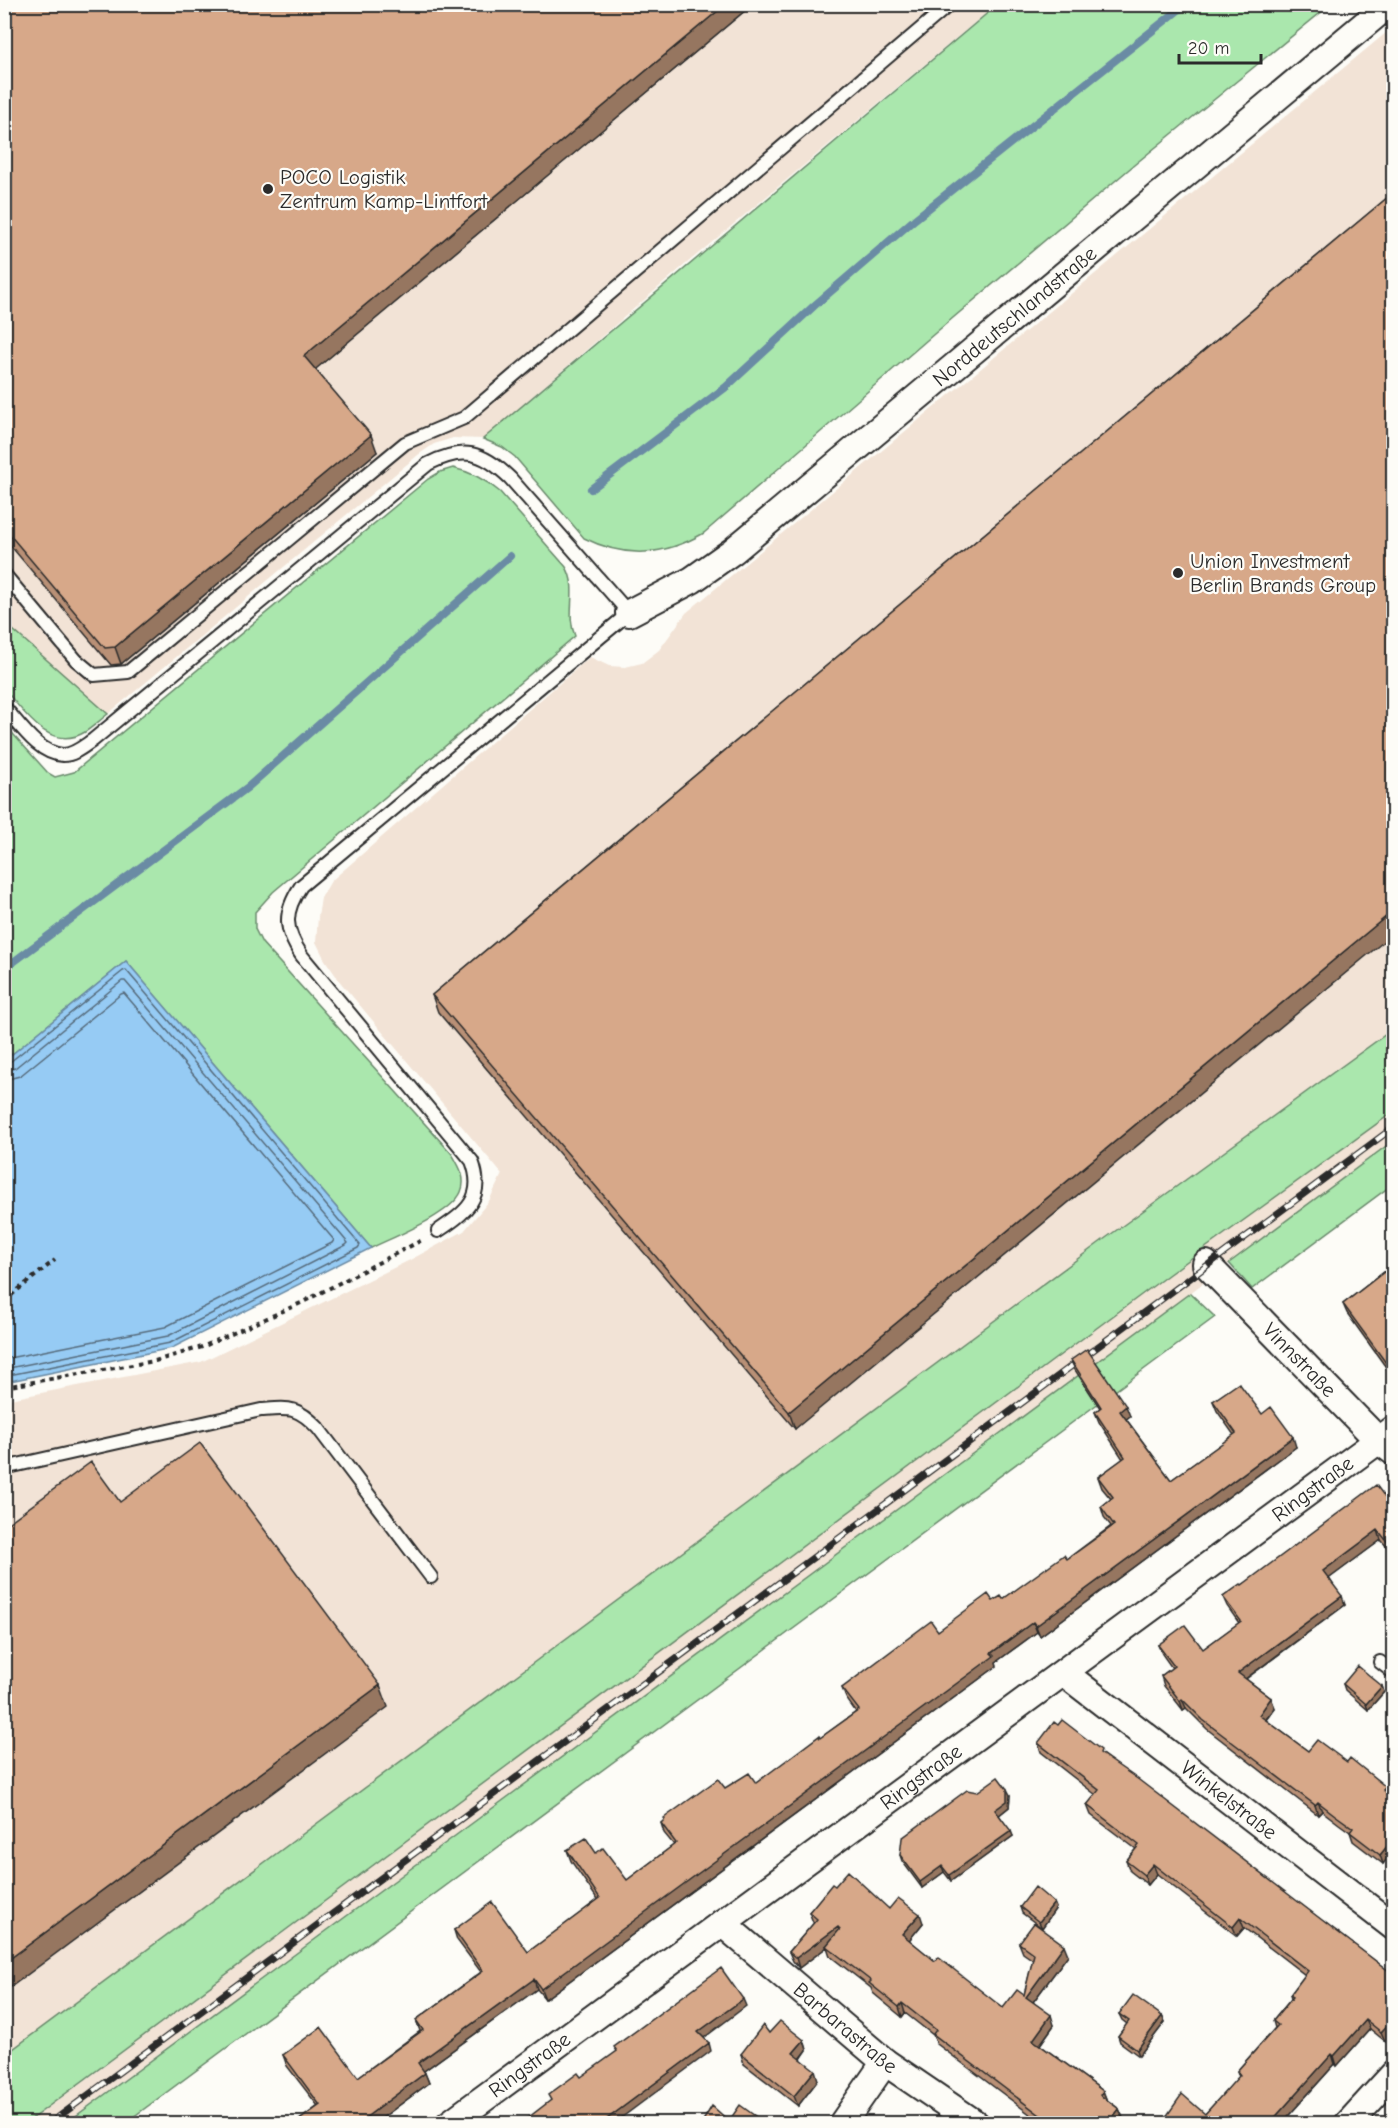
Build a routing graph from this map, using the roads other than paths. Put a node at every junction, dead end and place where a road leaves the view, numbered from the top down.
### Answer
1 (950, 4) edge
2 (1389, 4) edge
3 (4, 574) edge
4 (628, 613) junction
5 (4, 706) edge
6 (438, 1231) road end
7 (1206, 1264) dead end
8 (1388, 1441) edge
9 (4, 1468) edge
10 (431, 1577) dead end
11 (1380, 1662) dead end
12 (1064, 1673) junction
13 (1394, 1673) edge
14 (722, 1923) junction
15 (1394, 1927) edge
16 (885, 2062) junction
17 (1394, 2074) edge
18 (449, 2124) edge
19 (842, 2124) edge
20 (976, 2124) edge
21 (1348, 2124) edge

1 - 3 lane
2 - 4 street, Norddeutschlandstraße
4 - 5 lane
4 - 6 lane
7 - 8 street, Vinnstraße
8 - 12 street, Ringstraße
9 - 10 lane
11 - 13 lane
12 - 14 street, Ringstraße
12 - 15 street, Winkelstraße
14 - 16 street, Barbarastraße
14 - 18 street, Ringstraße
16 - 19 street
16 - 20 street, Barbarastraße
17 - 21 street

